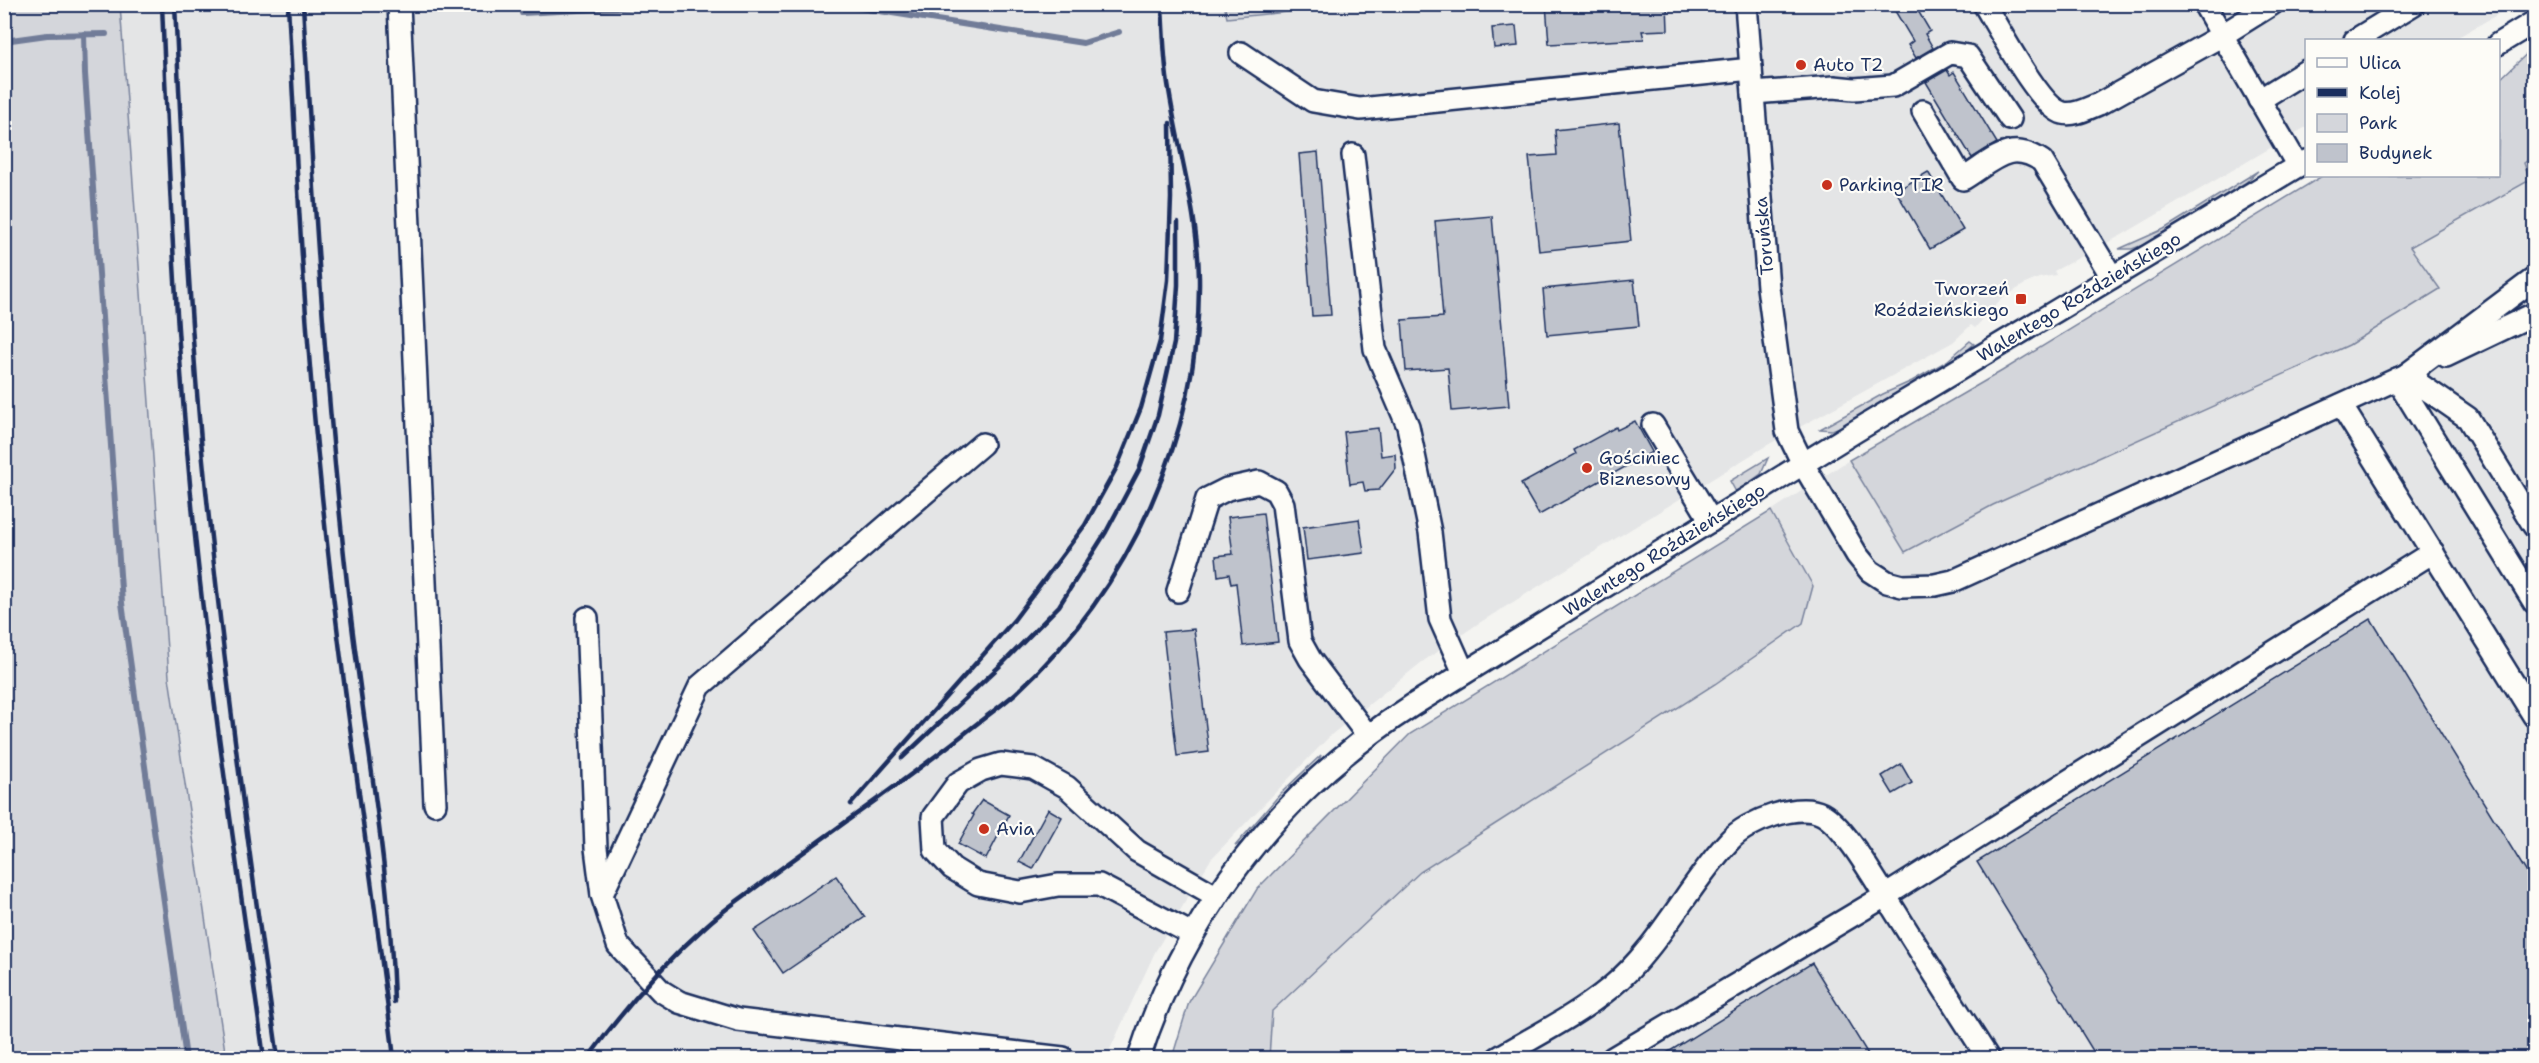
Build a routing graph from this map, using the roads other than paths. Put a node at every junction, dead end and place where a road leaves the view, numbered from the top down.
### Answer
1 (399, 4) edge
2 (1746, 4) edge
3 (1984, 4) edge
4 (2204, 4) edge
5 (2272, 4) edge
6 (2414, 4) edge
7 (2535, 22) edge
8 (2222, 36) junction
9 (2357, 39) edge
10 (2500, 43) edge
11 (1241, 53) dead end
12 (1751, 69) junction
13 (2305, 71) edge
14 (1753, 93) junction
15 (2259, 100) junction
16 (1923, 111) dead end
17 (2010, 119) dead end
18 (1353, 155) dead end
19 (2302, 163) edge
20 (2112, 277) junction
21 (2535, 279) edge
22 (2535, 314) edge
23 (2401, 377) junction
24 (2341, 405) junction
25 (1653, 425) dead end
26 (982, 444) dead end
27 (1803, 464) junction
28 (1711, 521) junction
29 (2535, 526) edge
30 (2433, 552) junction
31 (1178, 591) dead end
32 (2535, 602) edge
33 (587, 618) dead end
34 (1464, 673) junction
35 (2535, 716) edge
36 (1368, 736) junction
37 (435, 804) dead end
38 (602, 895) junction
39 (1216, 896) junction
40 (1885, 896) junction
41 (1192, 934) junction
42 (1001, 1055) edge
43 (1064, 1059) edge
44 (1139, 1059) edge
45 (1498, 1059) edge
46 (1613, 1059) edge
47 (1988, 1059) edge

1 - 37 street
2 - 12 street, Toruńska
3 - 8 street
4 - 8 street
5 - 8 street
6 - 9 street
7 - 10 street
8 - 15 street
11 - 12 street
12 - 14 street, Toruńska
13 - 15 street
14 - 17 street
14 - 27 street, Toruńska
15 - 19 street
16 - 20 street
18 - 34 street
19 - 20 street, Walentego Roździeńskiego
20 - 27 street, Walentego Roździeńskiego
21 - 23 street
22 - 23 street
23 - 24 street, Toruńska
23 - 29 street
23 - 32 street
24 - 27 street, Toruńska
24 - 30 street
25 - 28 street
26 - 38 street
27 - 28 street, Walentego Roździeńskiego
28 - 34 street, Walentego Roździeńskiego
30 - 35 street
30 - 40 street
31 - 36 street
33 - 38 street
34 - 36 street, Walentego Roździeńskiego
36 - 39 street, Walentego Roździeńskiego
38 - 42 street
39 - 41 street, Walentego Roździeńskiego
39 - 41 street
40 - 45 street
40 - 46 street
40 - 47 street
41 - 44 street, Walentego Roździeńskiego
42 - 43 street

